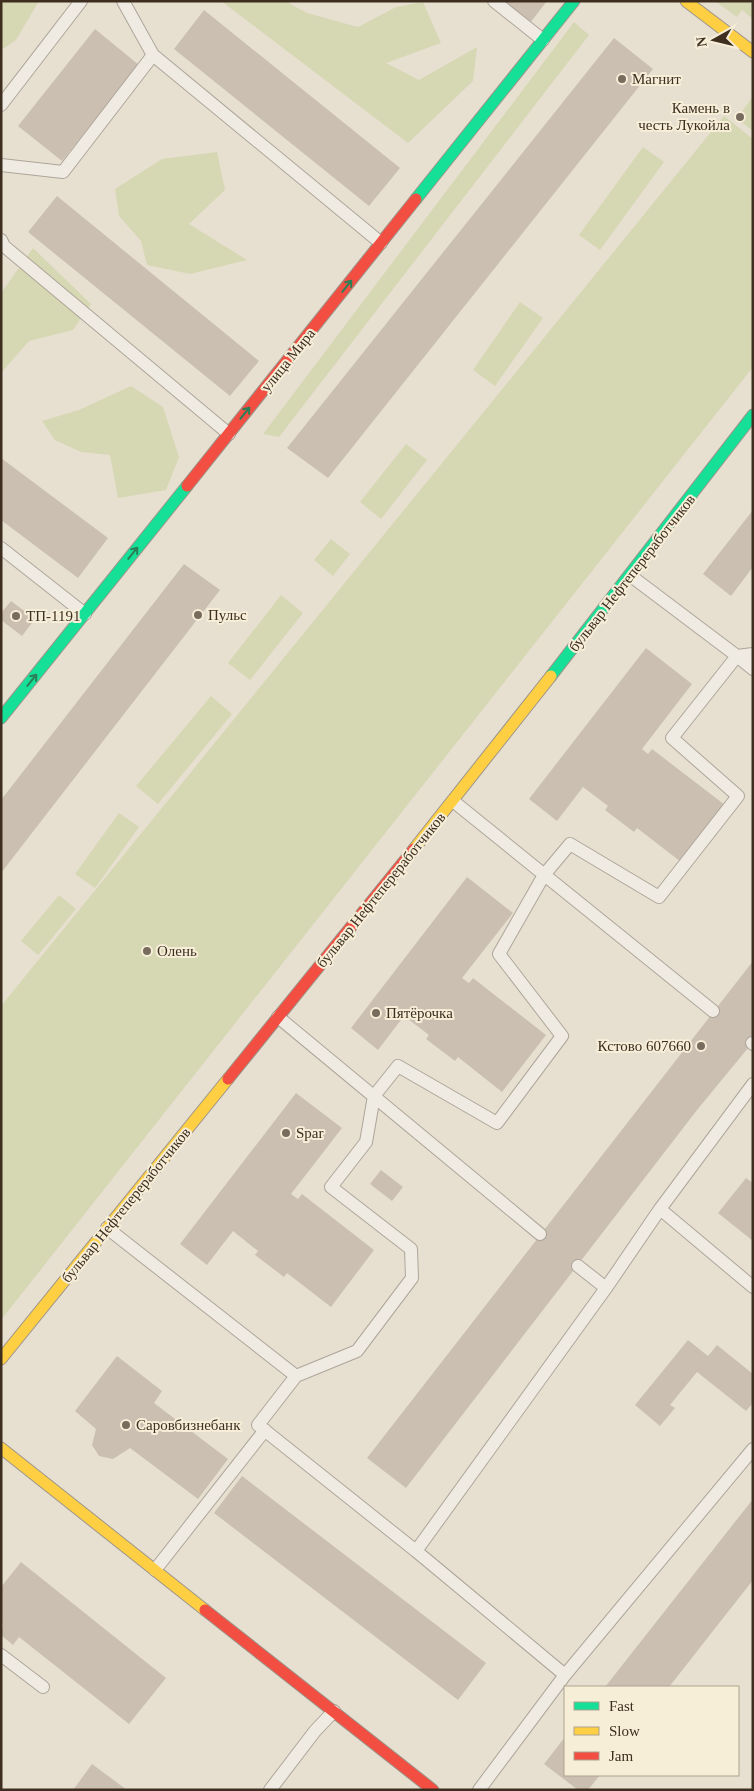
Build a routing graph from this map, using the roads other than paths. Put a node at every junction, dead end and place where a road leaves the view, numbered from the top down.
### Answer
1 (82, 1) edge
2 (123, 1) edge
3 (494, 1) edge
4 (574, 1) edge
5 (686, 1) edge
6 (543, 40) junction
7 (753, 52) edge
8 (153, 55) junction
9 (6, 89) edge
10 (1, 105) edge
11 (1, 165) edge
12 (381, 243) junction
13 (2, 245) edge
14 (753, 415) edge
15 (229, 434) junction
16 (1, 548) edge
17 (631, 576) junction
18 (85, 614) junction
19 (753, 654) edge
20 (737, 656) junction
21 (753, 669) edge
22 (1, 718) edge
23 (453, 801) junction
24 (544, 875) junction
25 (713, 1011) dead end
26 (278, 1017) junction
27 (753, 1084) edge
28 (374, 1096) junction
29 (660, 1209) junction
30 (107, 1228) junction
31 (540, 1234) dead end
32 (578, 1266) dead end
33 (753, 1287) edge
34 (606, 1288) junction
35 (1, 1358) edge
36 (296, 1376) junction
37 (265, 1430) junction
38 (1, 1448) edge
39 (753, 1449) edge
40 (416, 1551) junction
41 (156, 1570) junction
42 (1, 1655) edge
43 (564, 1675) junction
44 (43, 1687) dead end
45 (334, 1711) junction
46 (428, 1788) edge
47 (270, 1790) edge
48 (479, 1790) edge

1 - 9 lane
2 - 8 lane
3 - 6 lane
4 - 6 street, улица Мира
5 - 7 street
6 - 12 street, улица Мира
8 - 11 lane
8 - 12 lane
9 - 10 lane
15 -> 12 street, улица Мира
13 - 15 lane
14 - 17 street, бульвар Нефтепереработчиков
18 -> 15 street, улица Мира
16 - 18 lane
17 - 20 lane
17 - 23 street, бульвар Нефтепереработчиков
22 -> 18 street, улица Мира
19 - 20 lane
20 - 21 lane
20 - 24 lane
23 - 24 lane
23 - 26 street, бульвар Нефтепереработчиков
24 - 25 lane
24 - 28 lane
26 - 28 lane
26 - 30 street, бульвар Нефтепереработчиков
27 - 29 lane
28 - 31 lane
28 - 36 lane
29 - 33 lane
29 - 34 lane
30 - 35 street, бульвар Нефтепереработчиков
30 - 36 lane
32 - 34 lane
34 - 40 lane
36 - 37 lane
37 - 40 lane
37 - 41 lane
38 - 41 street
39 - 43 lane
40 - 43 lane
41 - 45 street
42 - 44 lane
43 - 48 lane
45 - 46 street
45 - 47 lane

